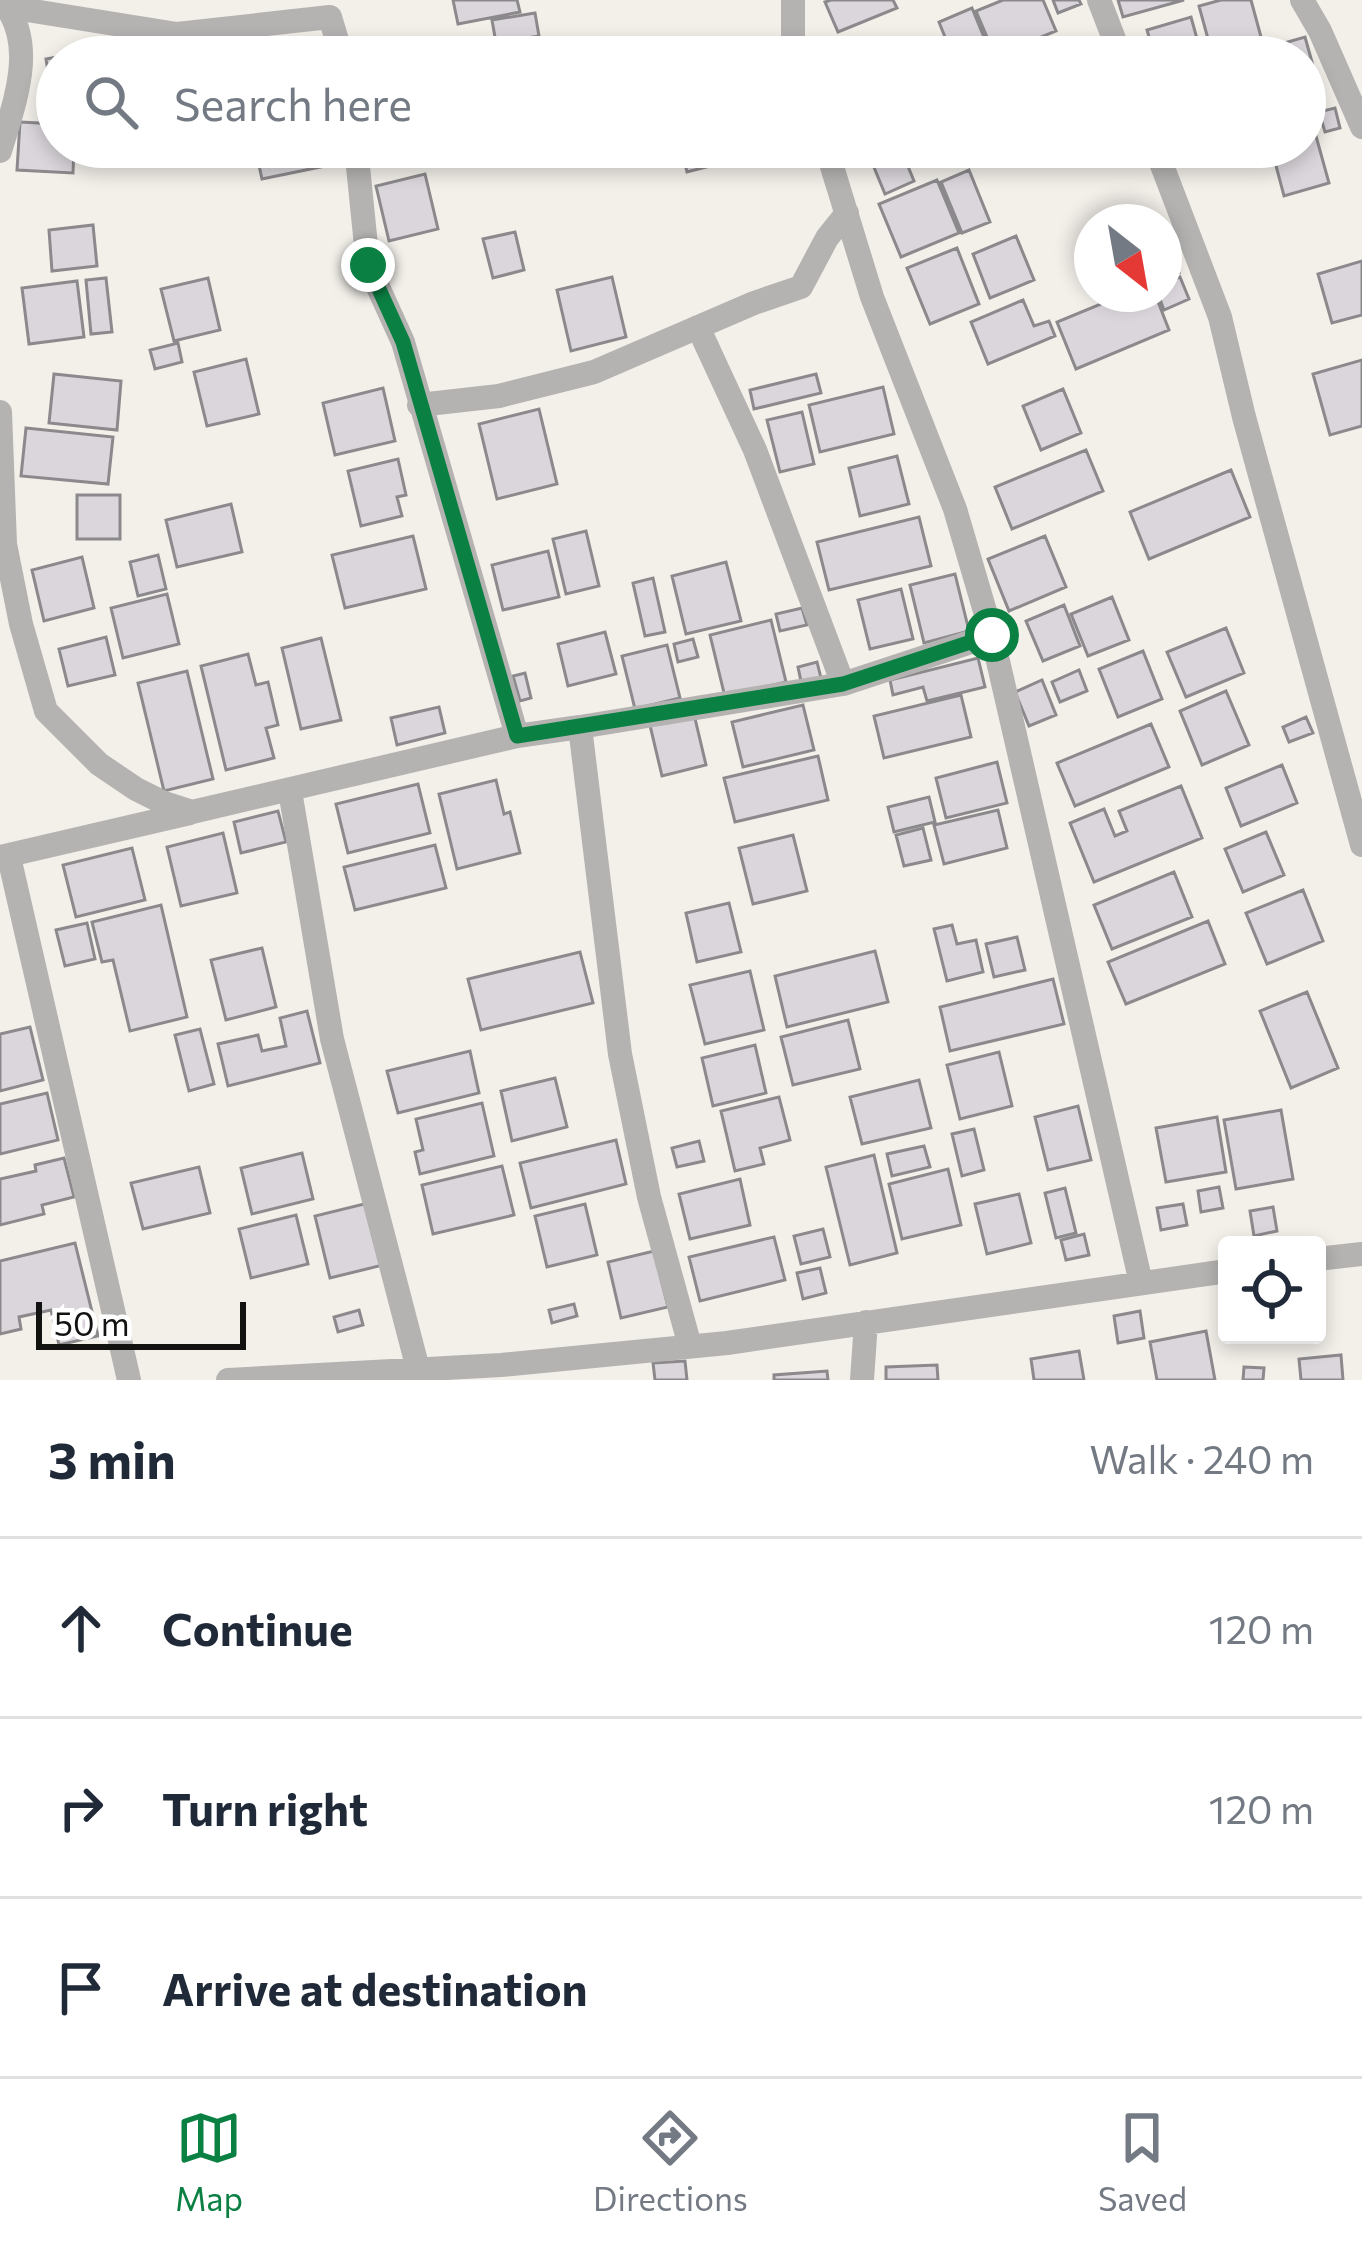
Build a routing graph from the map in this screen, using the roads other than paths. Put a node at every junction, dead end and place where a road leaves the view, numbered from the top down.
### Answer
1 (794, 0) edge
2 (1099, 0) edge
3 (1302, 0) edge
4 (4, 3) edge
5 (336, 36) edge
6 (793, 36) edge
7 (1113, 36) edge
8 (1322, 36) edge
9 (1326, 45) edge
10 (1362, 127) edge
11 (0, 151) edge
12 (358, 168) edge
13 (833, 168) edge
14 (1163, 168) edge
15 (848, 213) junction
16 (698, 327) junction
17 (419, 405) junction
18 (0, 412) edge
19 (4, 567) edge
20 (992, 635) junction
21 (843, 684) junction
22 (580, 727) junction
23 (517, 736) junction
24 (290, 791) junction
25 (192, 812) junction
26 (1362, 844) edge
27 (4, 857) edge
28 (1362, 1254) edge
29 (1326, 1258) edge
30 (1218, 1272) edge
31 (1142, 1283) junction
32 (866, 1322) junction
33 (690, 1346) junction
34 (418, 1369) junction
35 (285, 1378) edge
36 (129, 1380) edge
37 (227, 1380) edge
38 (862, 1380) edge

1 - 6 street
2 - 7 street
3 - 8 street
4 - 5 street
4 - 11 street
9 - 10 street
12 - 17 street
13 - 15 street
14 - 26 street
15 - 16 street
15 - 20 street
16 - 17 street
16 - 21 street
17 - 23 street
18 - 19 street
19 - 25 street
20 - 21 street
20 - 31 street
21 - 22 street
22 - 23 street
22 - 33 street
23 - 24 street
24 - 25 street
24 - 34 street
25 - 27 street
27 - 36 street
28 - 29 street
30 - 31 street
31 - 32 street
32 - 33 street
32 - 38 street
33 - 34 street
34 - 35 street
35 - 37 street

